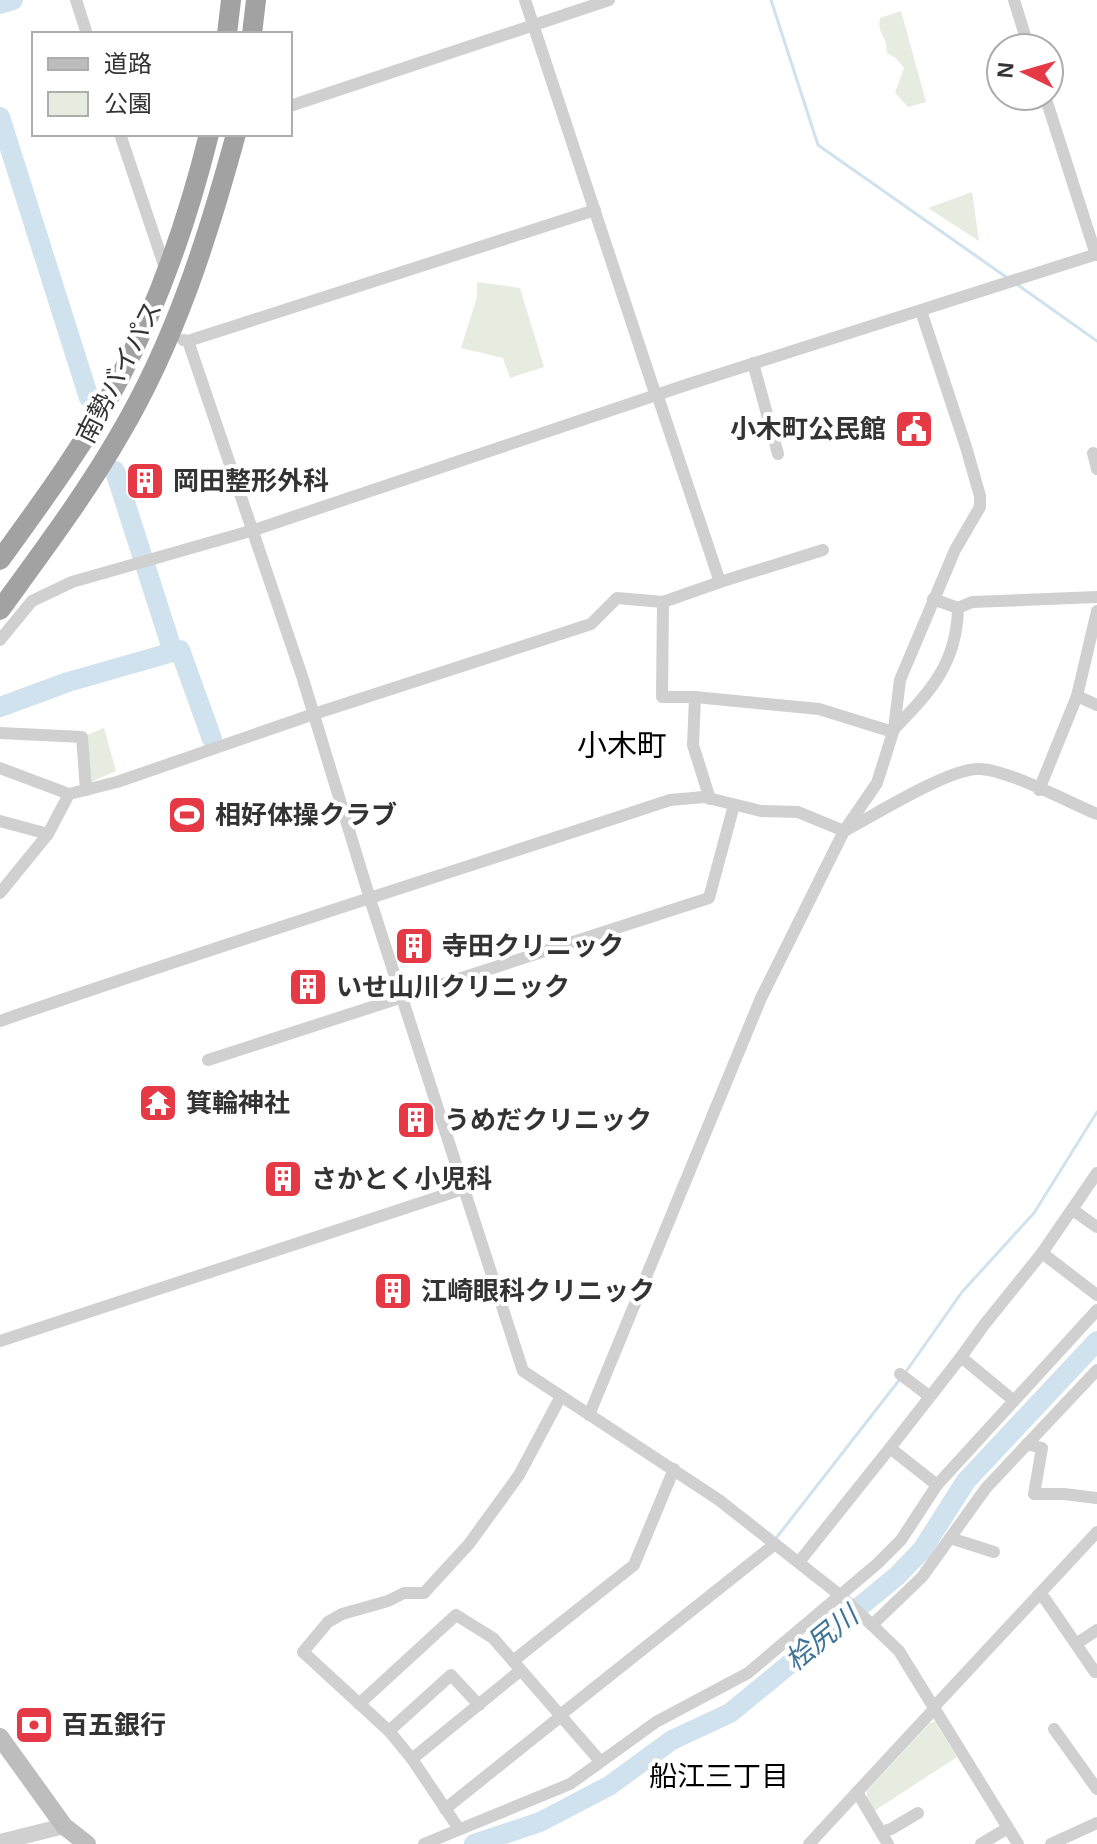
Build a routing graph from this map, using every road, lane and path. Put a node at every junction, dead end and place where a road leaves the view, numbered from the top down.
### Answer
1 (76, 0) edge
2 (231, 0) edge
3 (256, 0) edge
4 (525, 0) edge
5 (609, 0) edge
6 (1014, 0) edge
7 (534, 25) junction
8 (86, 32) edge
9 (227, 32) edge
10 (252, 32) edge
11 (1024, 32) edge
12 (292, 105) edge
13 (1050, 112) edge
14 (121, 136) edge
15 (208, 136) edge
16 (235, 136) edge
17 (595, 210) junction
18 (1096, 255) edge
19 (166, 271) junction
20 (921, 311) junction
21 (178, 339) junction
22 (753, 363) junction
23 (657, 395) junction
24 (1093, 453) dead end
25 (778, 454) dead end
26 (1097, 469) edge
27 (254, 530) junction
28 (823, 550) dead end
29 (0, 560) edge
30 (720, 582) junction
31 (1097, 597) edge
32 (933, 599) junction
33 (663, 602) junction
34 (958, 608) junction
35 (0, 610) edge
36 (1097, 611) edge
37 (0, 640) edge
38 (1077, 696) junction
39 (695, 697) junction
40 (1097, 705) edge
41 (314, 714) junction
42 (894, 731) junction
43 (0, 733) edge
44 (0, 768) edge
45 (86, 790) junction
46 (1039, 790) junction
47 (69, 794) junction
48 (710, 799) junction
49 (734, 805) junction
50 (1097, 814) edge
51 (0, 821) edge
52 (844, 831) junction
53 (48, 834) junction
54 (0, 893) edge
55 (370, 899) junction
56 (403, 998) junction
57 (0, 1021) edge
58 (208, 1060) dead end
59 (1097, 1173) edge
60 (463, 1189) junction
61 (1073, 1210) junction
62 (1097, 1227) edge
63 (1042, 1253) junction
64 (1097, 1295) edge
65 (1097, 1310) edge
66 (0, 1341) edge
67 (961, 1357) junction
68 (1097, 1370) edge
69 (903, 1377) dead end
70 (929, 1396) junction
71 (560, 1398) junction
72 (1013, 1400) junction
73 (589, 1415) junction
74 (1027, 1444) junction
75 (890, 1448) junction
76 (674, 1469) junction
77 (937, 1485) junction
78 (1097, 1498) edge
79 (1097, 1532) edge
80 (950, 1538) junction
81 (775, 1544) junction
82 (994, 1552) dead end
83 (799, 1562) junction
84 (840, 1595) junction
85 (1038, 1595) junction
86 (870, 1623) junction
87 (1097, 1630) edge
88 (1076, 1644) junction
89 (517, 1666) junction
90 (1095, 1672) dead end
91 (359, 1704) junction
92 (479, 1705) junction
93 (934, 1708) junction
94 (560, 1716) junction
95 (1054, 1729) dead end
96 (389, 1731) junction
97 (0, 1737) edge
98 (412, 1759) junction
99 (600, 1761) junction
100 (1097, 1789) edge
101 (857, 1792) junction
102 (445, 1809) junction
103 (918, 1813) dead end
104 (1097, 1823) edge
105 (64, 1826) junction
106 (1008, 1828) junction
107 (459, 1829) junction
108 (884, 1838) edge
109 (0, 1842) edge
110 (87, 1844) edge
111 (424, 1844) edge
112 (809, 1844) edge
113 (981, 1844) edge
114 (1018, 1844) edge
115 (1051, 1844) edge

1 - 8 street
2 - 9 highway
3 - 10 highway
4 - 7 street
5 - 7 street
6 - 11 street
7 - 12 street
7 - 17 street
13 - 18 street
14 - 19 street
15 - 19 highway, 南勢バイパス
16 - 21 highway, 南勢バイパス
17 - 21 street
17 - 23 street
18 - 20 street
19 - 29 highway, 南勢バイパス
20 - 22 street
20 - 32 street
21 - 27 street
21 - 35 highway, 南勢バイパス
22 - 23 street
22 - 25 street
23 - 27 street
23 - 30 street
24 - 26 street
27 - 37 street
27 - 41 street
28 - 30 street
30 - 33 street
31 - 34 street
32 - 34 street
32 - 42 street
33 - 39 street
33 - 41 street
34 - 42 street
36 - 38 street
38 - 40 street
38 - 46 street
39 - 42 street
39 - 48 street
41 - 45 street
41 - 55 street
42 - 52 street
43 - 45 street
44 - 47 street
45 - 47 street
46 - 50 street
46 - 52 street
47 - 53 street
48 - 49 street
48 - 55 street
49 - 52 street
49 - 56 street
51 - 53 street
52 - 73 street
53 - 54 street
55 - 56 street
55 - 57 street
56 - 58 street
56 - 60 street
59 - 61 street
60 - 66 street
60 - 71 street
61 - 62 street
61 - 63 street
63 - 64 street
63 - 67 street
65 - 72 street
67 - 70 street
67 - 72 street
68 - 74 street
69 - 70 street
70 - 75 street
71 - 73 street
71 - 91 street
72 - 77 street
73 - 76 street
74 - 78 street
74 - 80 street
75 - 77 street
75 - 83 street
76 - 81 street
76 - 89 street
77 - 84 street
79 - 85 street
80 - 82 street
80 - 86 street
81 - 83 street
81 - 94 street
83 - 84 street
84 - 86 street
84 - 99 street
85 - 88 street
85 - 93 street
86 - 93 street
87 - 88 street
88 - 90 street
89 - 91 street
89 - 92 street
89 - 94 street
91 - 96 street
92 - 96 street
92 - 98 street
93 - 101 street
93 - 106 street
94 - 99 street
94 - 102 street
95 - 100 street
96 - 98 street
97 - 105 main road
98 - 102 street
99 - 107 street
101 - 108 street
101 - 112 street
102 - 107 street
103 - 108 street
104 - 115 street
105 - 109 street
105 - 110 main road
106 - 113 street
106 - 114 street
107 - 111 street

